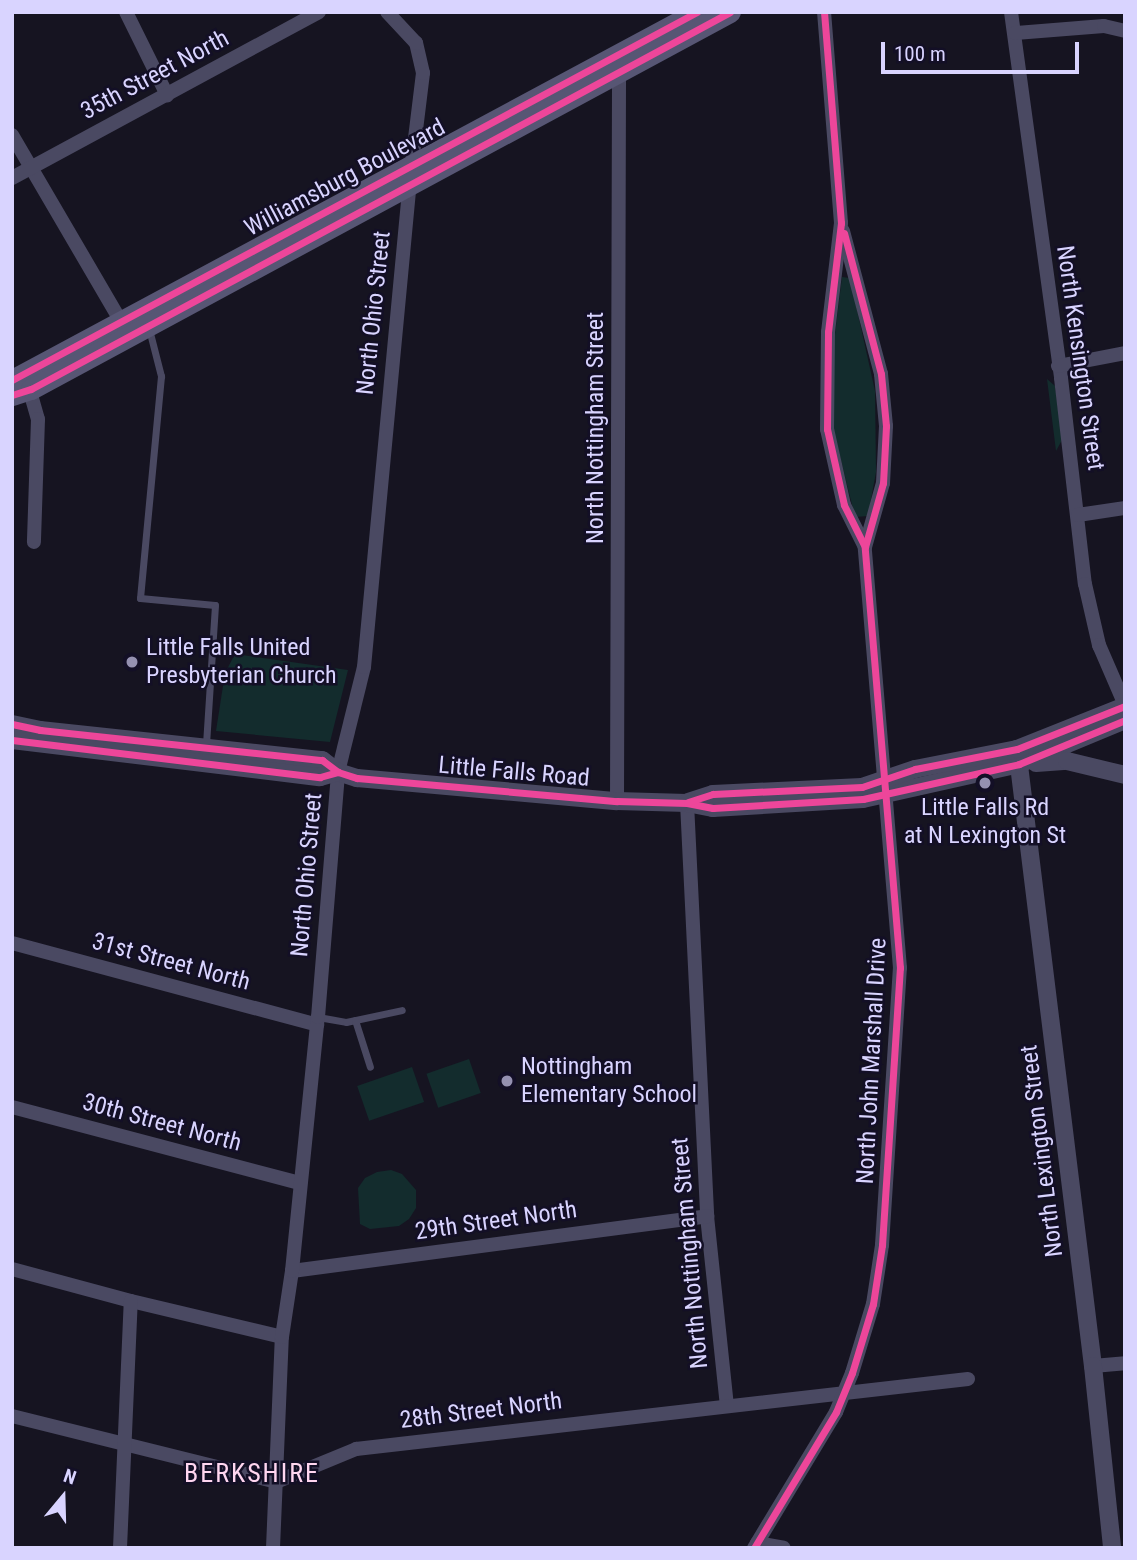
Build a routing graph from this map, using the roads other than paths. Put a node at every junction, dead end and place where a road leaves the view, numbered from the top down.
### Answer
1 (126, 12) edge
2 (319, 12) edge
3 (387, 12) edge
4 (697, 12) edge
5 (730, 12) edge
6 (824, 12) edge
7 (1012, 12) edge
8 (1125, 31) edge
9 (1014, 33) junction
10 (619, 63) junction
11 (167, 95) junction
12 (12, 135) edge
13 (412, 164) junction
14 (32, 167) junction
15 (12, 178) edge
16 (409, 187) junction
17 (841, 223) junction
18 (144, 317) junction
19 (125, 328) junction
20 (1125, 353) edge
21 (1058, 366) junction
22 (20, 384) edge
23 (1125, 508) edge
24 (1078, 515) junction
25 (34, 542) dead end
26 (865, 547) junction
27 (1125, 705) edge
28 (1125, 720) edge
29 (12, 724) edge
30 (12, 740) edge
31 (205, 756) junction
32 (1018, 757) junction
33 (338, 772) junction
34 (1125, 775) edge
35 (886, 787) junction
36 (617, 801) junction
37 (687, 803) junction
38 (12, 943) edge
39 (402, 1010) dead end
40 (355, 1020) junction
41 (318, 1021) junction
42 (370, 1068) dead end
43 (12, 1107) edge
44 (300, 1183) junction
45 (707, 1216) junction
46 (12, 1269) edge
47 (292, 1271) junction
48 (131, 1301) junction
49 (282, 1337) junction
50 (1125, 1363) edge
51 (1093, 1366) junction
52 (968, 1379) dead end
53 (845, 1392) junction
54 (727, 1406) junction
55 (12, 1416) edge
56 (124, 1445) junction
57 (276, 1482) junction
58 (1116, 1542) edge
59 (755, 1545) edge
60 (120, 1548) edge
61 (273, 1548) edge
62 (784, 1548) edge

1 - 11 street
2 - 11 street, 35th Street North
3 - 13 street, North Ohio Street
4 - 10 main road, Williamsburg Boulevard
5 - 10 main road, Williamsburg Boulevard
6 - 17 street, North John Marshall Drive
7 - 9 street, North Kensington Street
8 - 9 street
9 - 21 street, North Kensington Street
10 - 13 main road, Williamsburg Boulevard
10 - 16 main road, Williamsburg Boulevard
10 - 36 street, North Nottingham Street
11 - 14 street, 35th Street North
12 - 14 street
13 - 16 street, North Ohio Street
13 - 18 main road, Williamsburg Boulevard
14 - 15 street, 35th Street North
14 - 19 street
16 - 18 main road, Williamsburg Boulevard
16 - 33 street, North Ohio Street
17 - 26 street, North John Marshall Drive
17 - 26 street, North John Marshall Drive
18 - 19 main road, Williamsburg Boulevard
18 - 31 lane
19 - 22 main road, Williamsburg Boulevard
20 - 21 street
21 - 24 street, North Kensington Street
22 - 25 street
23 - 24 street
24 - 27 street, North Kensington Street
26 - 35 street, North John Marshall Drive
27 - 32 street, Little Falls Road
28 - 32 street, Little Falls Road
29 - 31 street, Little Falls Road
30 - 31 street, Little Falls Road
31 - 33 street, Little Falls Road
32 - 34 street
32 - 35 street, Little Falls Road
32 - 51 street, North Lexington Street
33 - 36 street, Little Falls Road
33 - 41 street, North Ohio Street
35 - 37 street, Little Falls Road
35 - 53 street, North John Marshall Drive
36 - 37 street, Little Falls Road
37 - 45 street, North Nottingham Street
38 - 41 street, 31st Street North
39 - 40 lane
40 - 41 lane
40 - 42 lane
41 - 44 street, North Ohio Street
43 - 44 street, 30th Street North
44 - 47 street, North Ohio Street
45 - 47 street, 29th Street North
45 - 54 street, North Nottingham Street
46 - 48 street
47 - 49 street, North Ohio Street
48 - 49 street
48 - 56 street
49 - 57 street, North Ohio Street
50 - 51 street
51 - 58 street, North Lexington Street
52 - 53 street, 28th Street North
53 - 54 street, 28th Street North
53 - 59 street, North John Marshall Drive
54 - 57 street, 28th Street North
55 - 56 street
56 - 57 street
56 - 60 street
57 - 61 street, North Ohio Street
59 - 62 street

